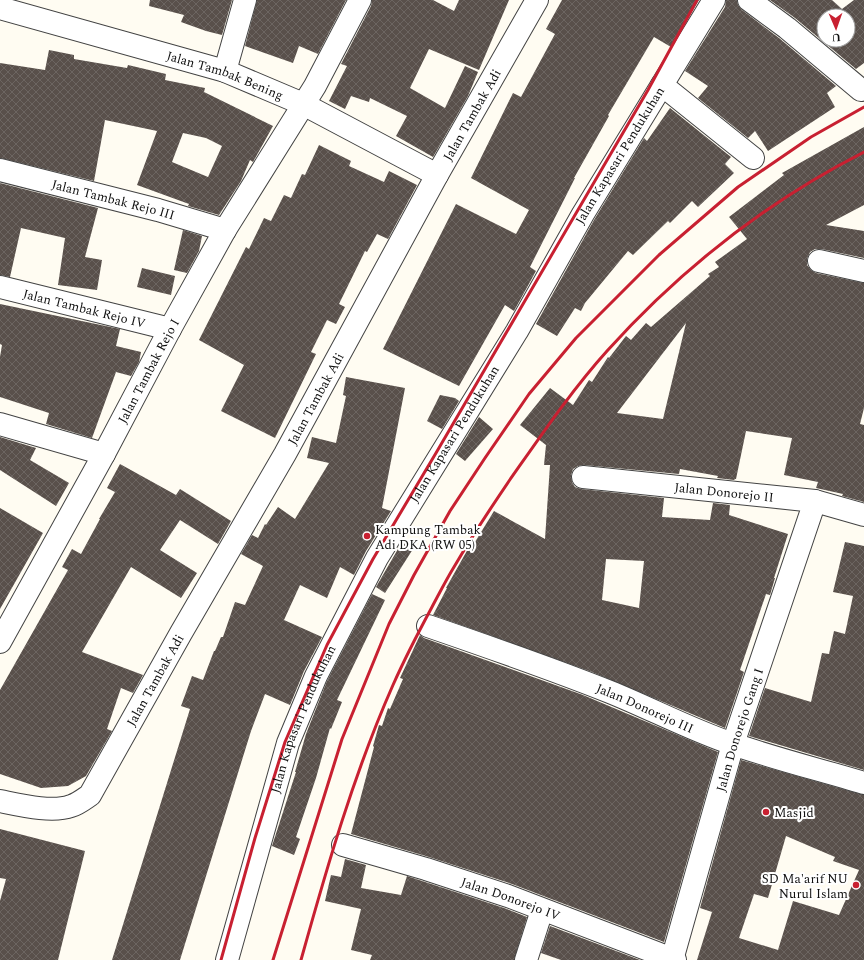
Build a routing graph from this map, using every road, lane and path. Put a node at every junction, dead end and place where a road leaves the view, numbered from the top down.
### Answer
1 (244, 0) edge
2 (360, 0) edge
3 (537, 0) edge
4 (714, 0) edge
5 (749, 0) edge
6 (0, 8) edge
7 (225, 71) junction
8 (662, 85) junction
9 (861, 90) dead end
10 (303, 104) junction
11 (753, 158) dead end
12 (0, 170) edge
13 (437, 175) junction
14 (225, 230) junction
15 (819, 261) dead end
16 (864, 271) edge
17 (0, 287) edge
18 (170, 329) junction
19 (0, 424) edge
20 (104, 454) junction
21 (583, 477) dead end
22 (815, 501) junction
23 (864, 515) edge
24 (428, 626) dead end
25 (0, 642) edge
26 (733, 744) junction
27 (864, 783) edge
28 (0, 801) edge
29 (343, 845) dead end
30 (542, 910) junction
31 (227, 960) edge
32 (526, 960) edge
33 (673, 960) edge

1 - 7 street
2 - 10 street, Jalan Tambak Rejo I
3 - 13 street, Jalan Tambak Adi
4 - 8 street, Jalan Kapasari Pendukuhan
5 - 9 street
6 - 7 street, Jalan Tambak Bening
7 - 10 street, Jalan Tambak Bening
8 - 11 street
8 - 31 street, Jalan Kapasari Pendukuhan
10 - 13 street, Jalan Tambak Bening
10 - 14 street, Jalan Tambak Rejo I
12 - 14 street, Jalan Tambak Rejo III
13 - 28 street, Jalan Tambak Adi
14 - 18 street, Jalan Tambak Rejo I
15 - 16 street
17 - 18 street, Jalan Tambak Rejo IV
18 - 20 street, Jalan Tambak Rejo I
19 - 20 street
20 - 25 street, Jalan Tambak Rejo I
21 - 22 street, Jalan Donorejo II
22 - 23 street, Jalan Donorejo II
22 - 26 street, Jalan Donorejo Gang I
24 - 26 street, Jalan Donorejo III
26 - 27 street, Jalan Donorejo III
26 - 33 street, Jalan Donorejo Gang I
29 - 30 street, Jalan Donorejo IV
30 - 32 street
30 - 33 street, Jalan Donorejo IV

